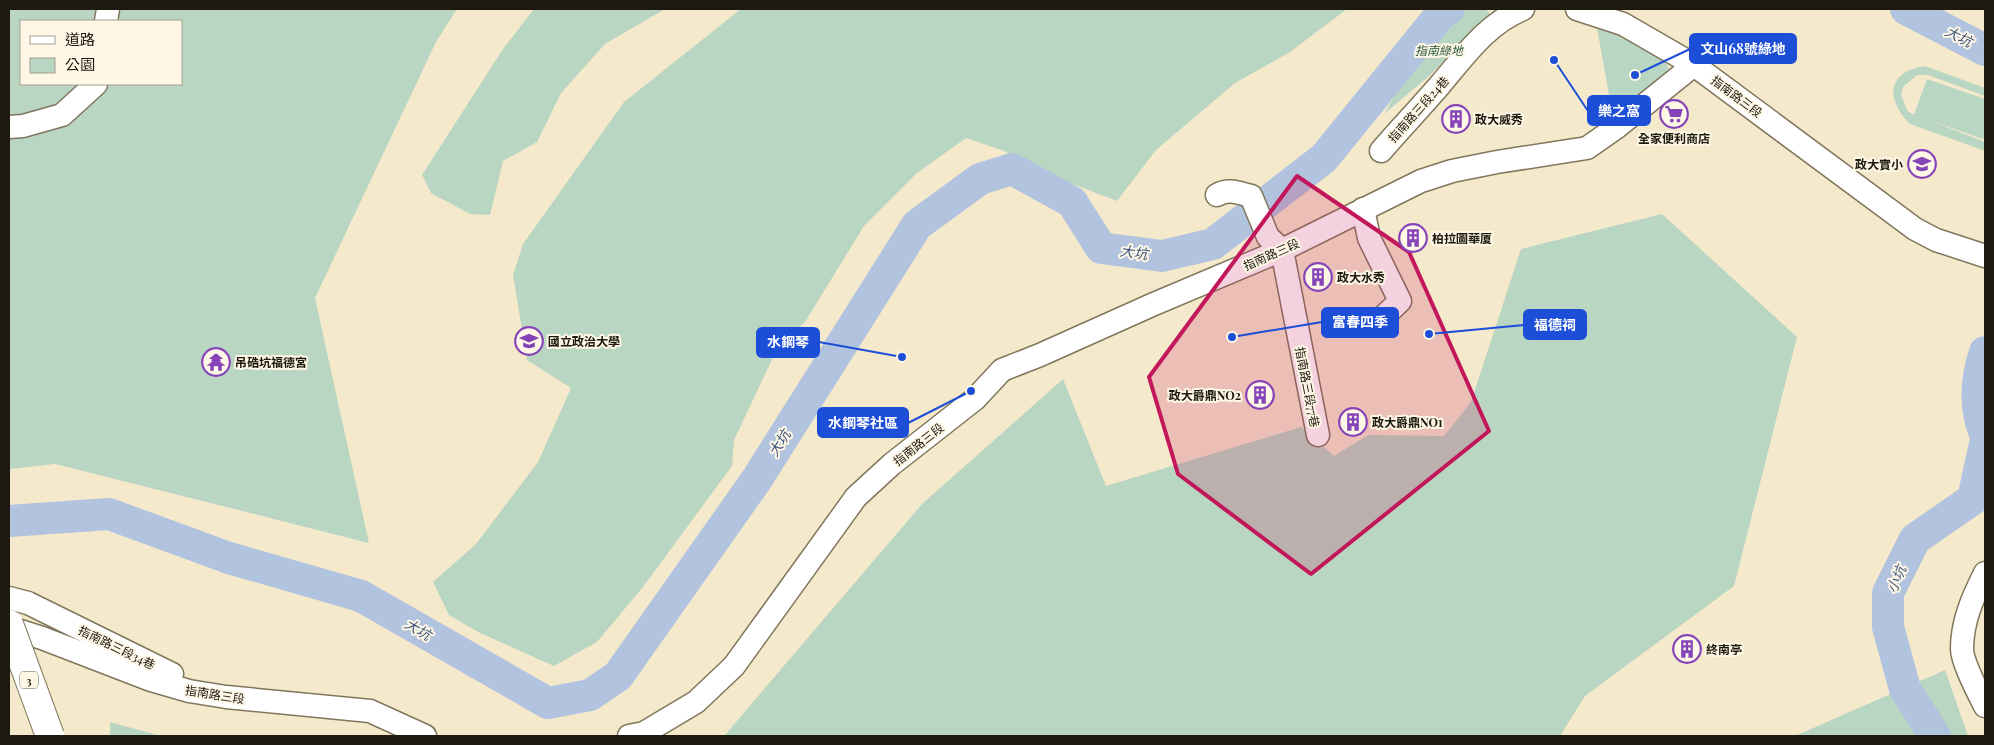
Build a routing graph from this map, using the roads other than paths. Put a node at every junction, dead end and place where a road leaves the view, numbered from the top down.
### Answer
1 (1523, 9) edge
2 (1577, 9) edge
3 (1694, 65) junction
4 (95, 85) edge
5 (9, 127) edge
6 (1380, 151) dead end
7 (1217, 195) dead end
8 (1363, 209) junction
9 (1275, 243) junction
10 (1985, 256) edge
11 (1379, 320) dead end
12 (1318, 435) dead end
13 (1985, 573) edge
14 (9, 598) edge
15 (9, 624) edge
16 (9, 630) edge
17 (226, 697) junction
18 (1985, 706) edge
19 (50, 736) edge
20 (425, 736) edge
21 (629, 736) edge

1 - 6 street, 指南路三段24巷
2 - 3 street
3 - 8 street, 指南路三段
3 - 10 street, 指南路三段
4 - 5 street
7 - 9 street, 指南路三段77巷
8 - 9 street, 指南路三段
8 - 11 street
9 - 12 street, 指南路三段77巷
9 - 21 street, 指南路三段
13 - 18 street
14 - 17 street, 指南路三段34巷
15 - 19 highway, 3, bridge
16 - 17 street, 指南路三段
17 - 20 street, 指南路三段

